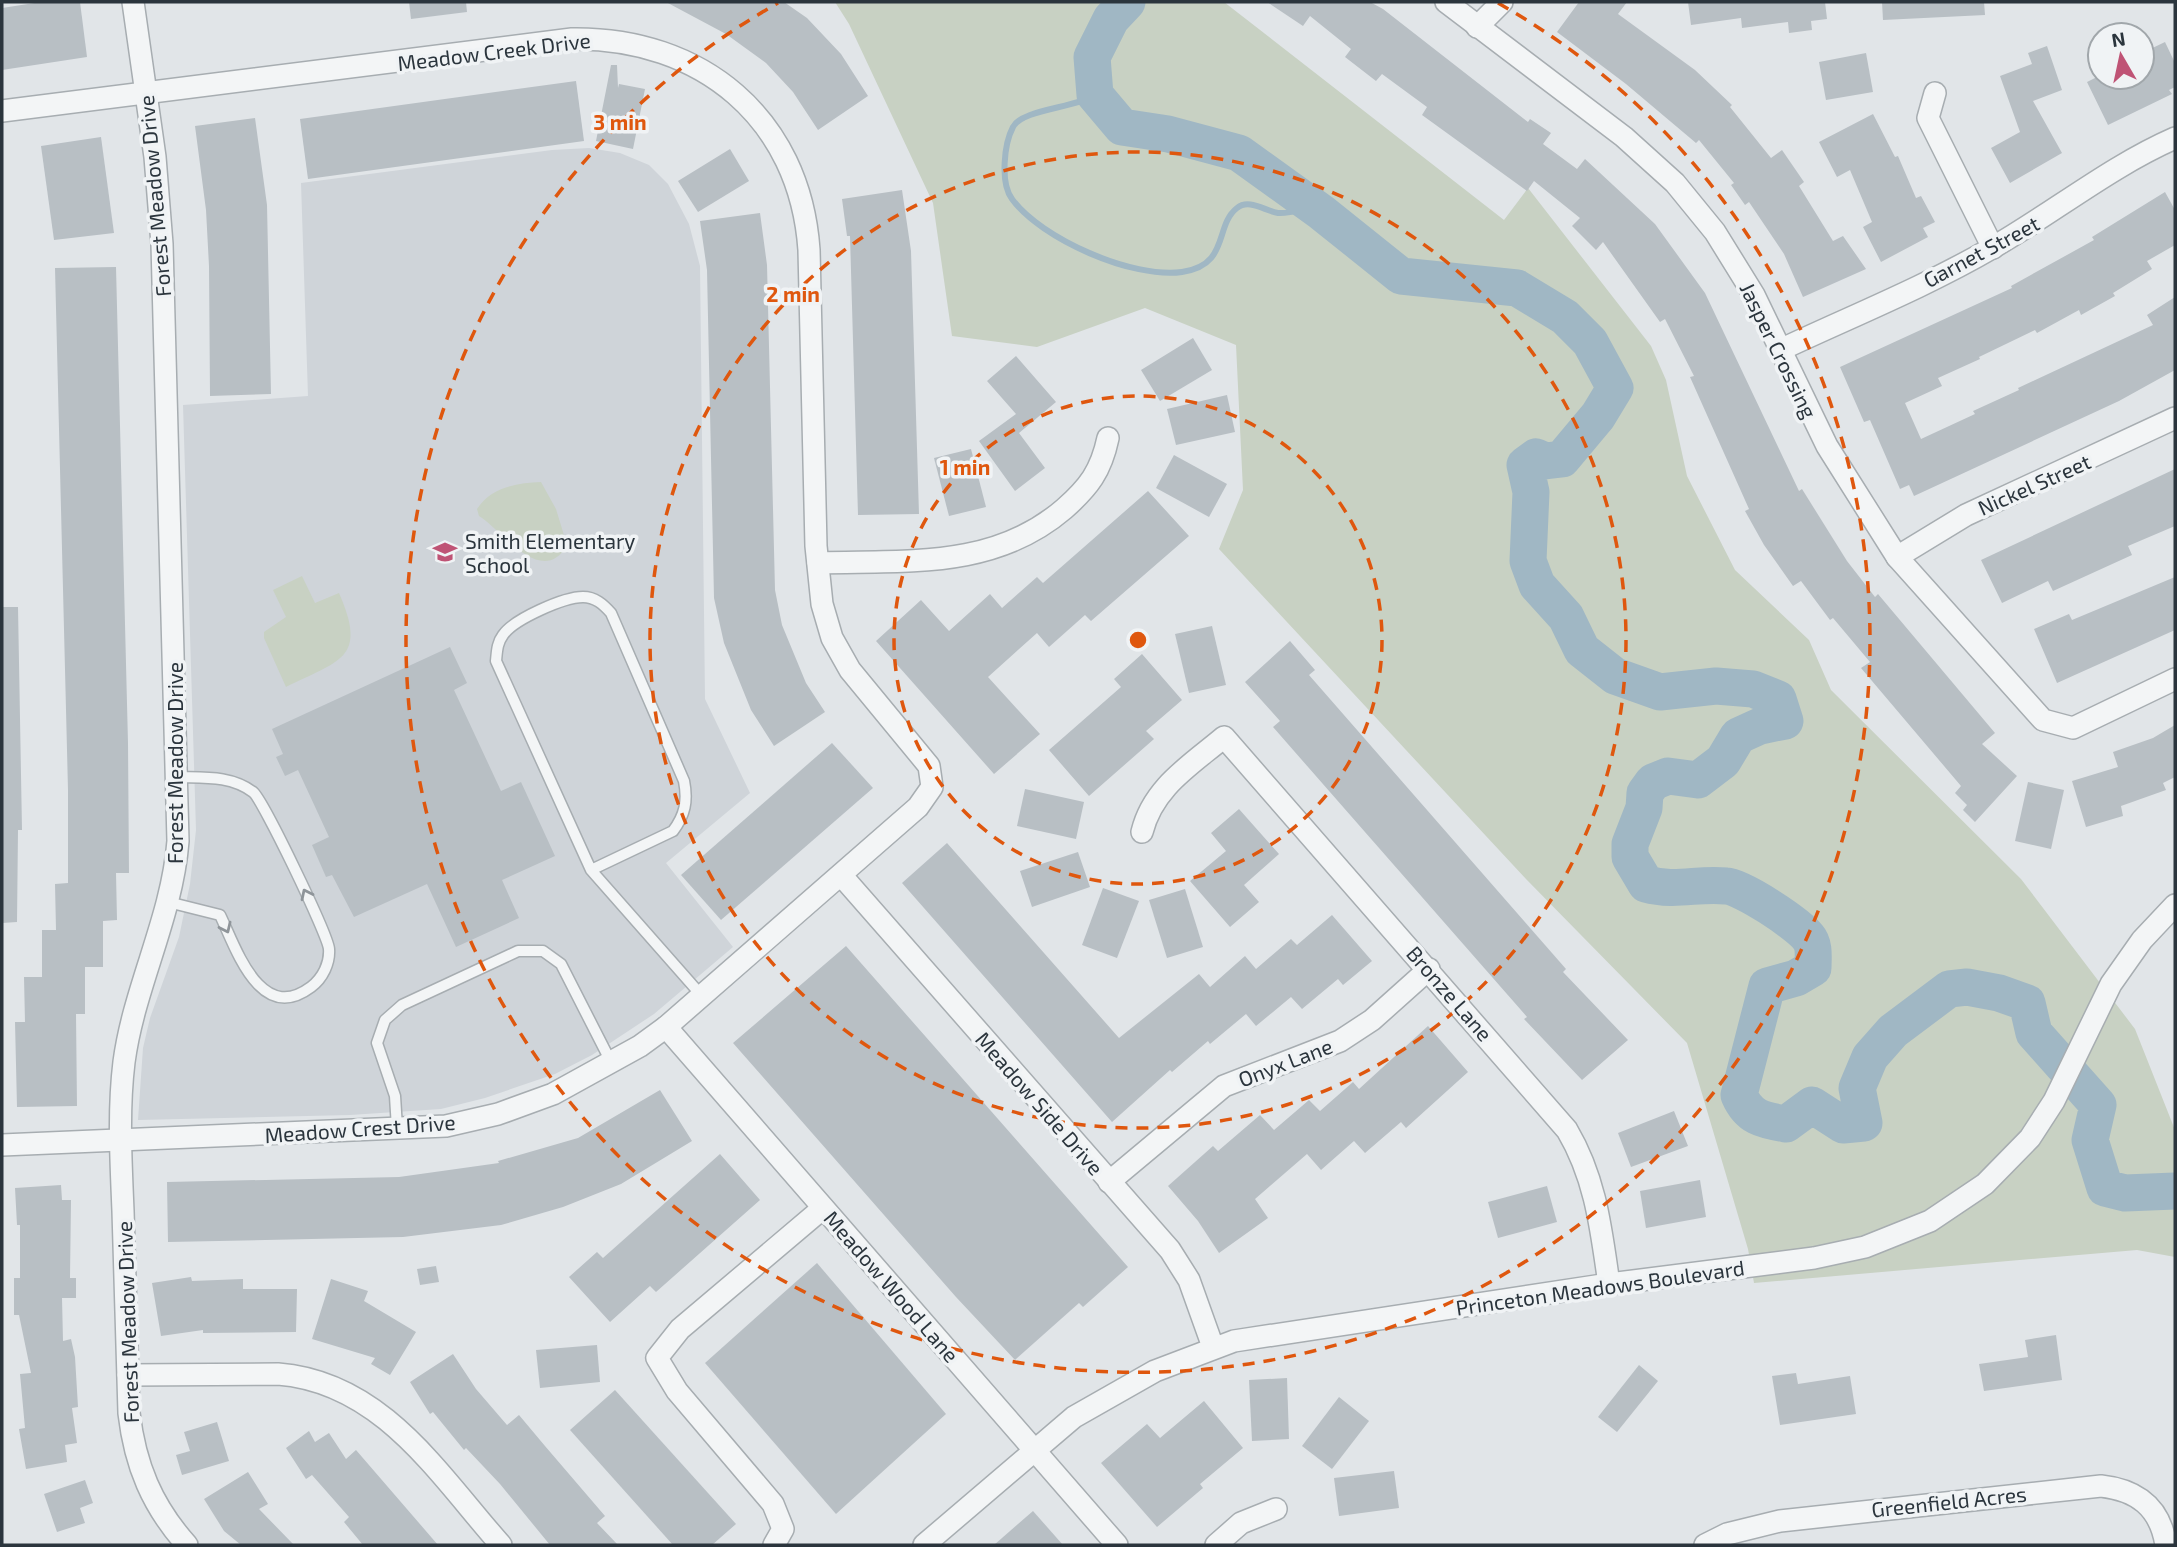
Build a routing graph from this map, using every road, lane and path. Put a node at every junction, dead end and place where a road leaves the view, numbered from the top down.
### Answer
1 (133, 2) edge
2 (1446, 2) edge
3 (1502, 2) edge
4 (1477, 27) junction
5 (146, 93) junction
6 (1936, 93) dead end
7 (2, 111) edge
8 (2175, 138) edge
9 (1993, 248) junction
10 (1780, 350) junction
11 (2175, 418) edge
12 (1108, 439) dead end
13 (1897, 557) junction
14 (818, 563) junction
15 (2175, 679) edge
16 (176, 778) junction
17 (933, 782) joint
18 (1142, 832) dead end
19 (591, 870) junction
20 (841, 875) junction
21 (168, 902) junction
22 (2175, 905) edge
23 (1429, 969) junction
24 (702, 996) junction
25 (666, 1027) junction
26 (612, 1064) junction
27 (397, 1128) junction
28 (121, 1142) junction
29 (2, 1145) edge
30 (1109, 1182) junction
31 (823, 1208) junction
32 (1609, 1284) junction
33 (1213, 1347) junction
34 (128, 1375) junction
35 (1034, 1450) junction
36 (1276, 1508) dead end
37 (187, 1545) edge
38 (501, 1545) edge
39 (774, 1545) edge
40 (924, 1545) edge
41 (1118, 1545) edge
42 (1216, 1545) edge
43 (1705, 1545) edge
44 (2166, 1545) edge

1 - 5 street, Forest Meadow Drive
2 - 4 street, Jasper Crossing
3 - 4 street
4 - 10 street, Jasper Crossing
5 - 7 street, Meadow Creek Drive
5 - 14 street, Meadow Creek Drive
5 - 16 street, Forest Meadow Drive
6 - 9 street
8 - 9 street, Garnet Street
9 - 10 street, Garnet Street
10 - 13 street, Jasper Crossing
11 - 13 street, Nickel Street
12 - 14 street
13 - 15 street, Jasper Crossing
14 - 17 street, Meadow Creek Drive
16 - 21 street, Forest Meadow Drive
21 -> 16 lane
17 - 20 street, Meadow Crest Drive
18 - 23 street, Bronze Lane
19 - 19 lane
19 - 24 lane
20 - 24 street, Meadow Crest Drive
20 - 30 street, Meadow Side Drive
21 - 28 street, Forest Meadow Drive
22 - 32 street, Princeton Meadows Boulevard
23 - 30 street, Onyx Lane
23 - 32 street, Bronze Lane
24 - 25 street, Meadow Crest Drive
25 - 26 street, Meadow Crest Drive
25 - 31 street, Meadow Wood Lane
26 - 27 street, Meadow Crest Drive
26 - 27 lane
27 - 28 street, Meadow Crest Drive
28 - 29 street, Meadow Crest Drive
28 - 34 street, Forest Meadow Drive
30 - 33 street, Meadow Side Drive
31 - 35 street, Meadow Wood Lane
31 - 39 street
32 - 33 street, Princeton Meadows Boulevard
33 - 35 street, Princeton Meadows Boulevard
34 - 37 street, Forest Meadow Drive
34 - 38 street
35 - 40 street, Princeton Meadows Boulevard
35 - 41 street, Meadow Wood Lane
36 - 42 street
43 - 44 street, Greenfield Acres

